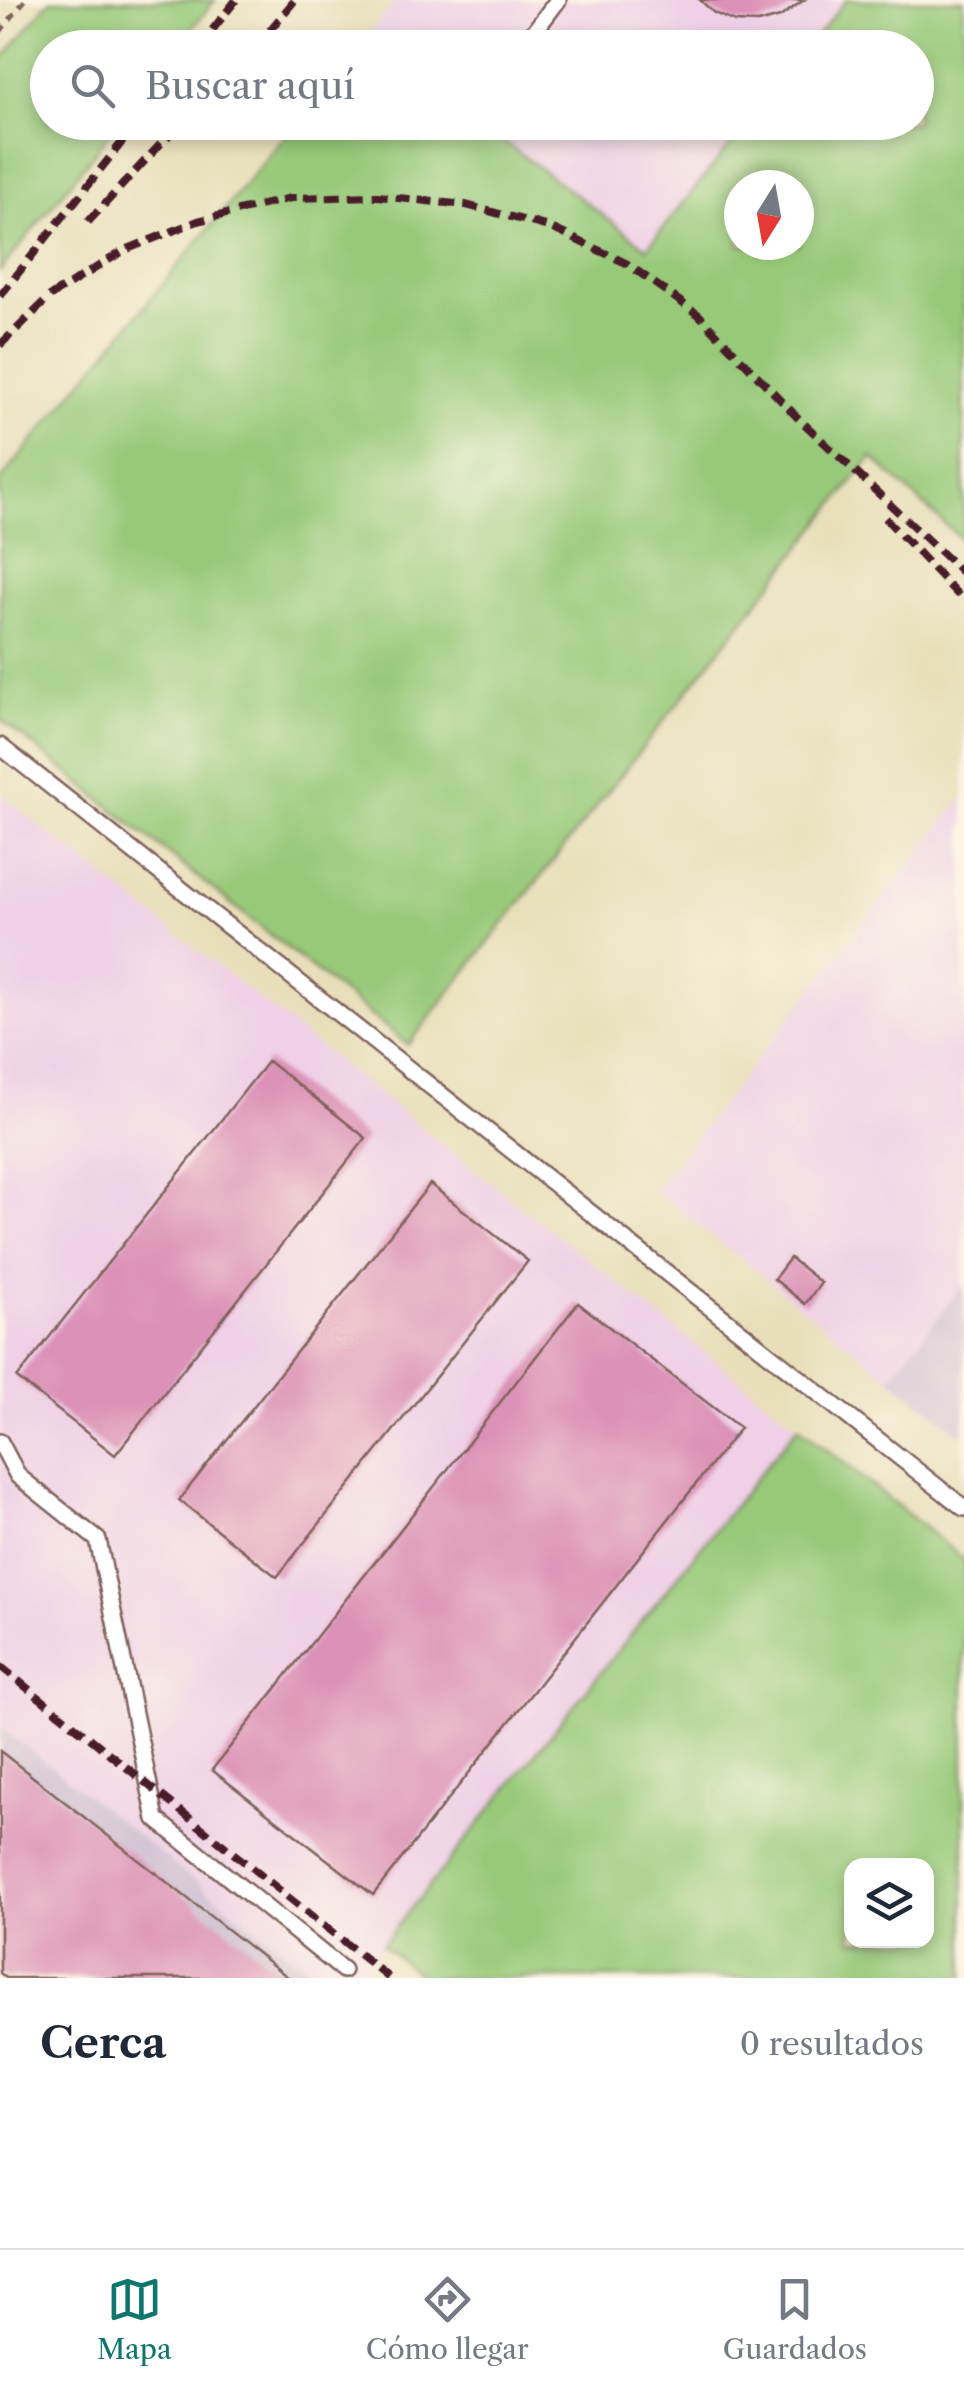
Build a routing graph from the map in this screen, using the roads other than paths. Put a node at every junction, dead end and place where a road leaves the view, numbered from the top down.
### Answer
1 (558, 0) edge
2 (536, 30) edge
3 (0, 746) edge
4 (0, 1442) edge
5 (964, 1508) edge
6 (343, 1970) dead end

1 - 2 lane
3 - 5 lane
4 - 6 lane

